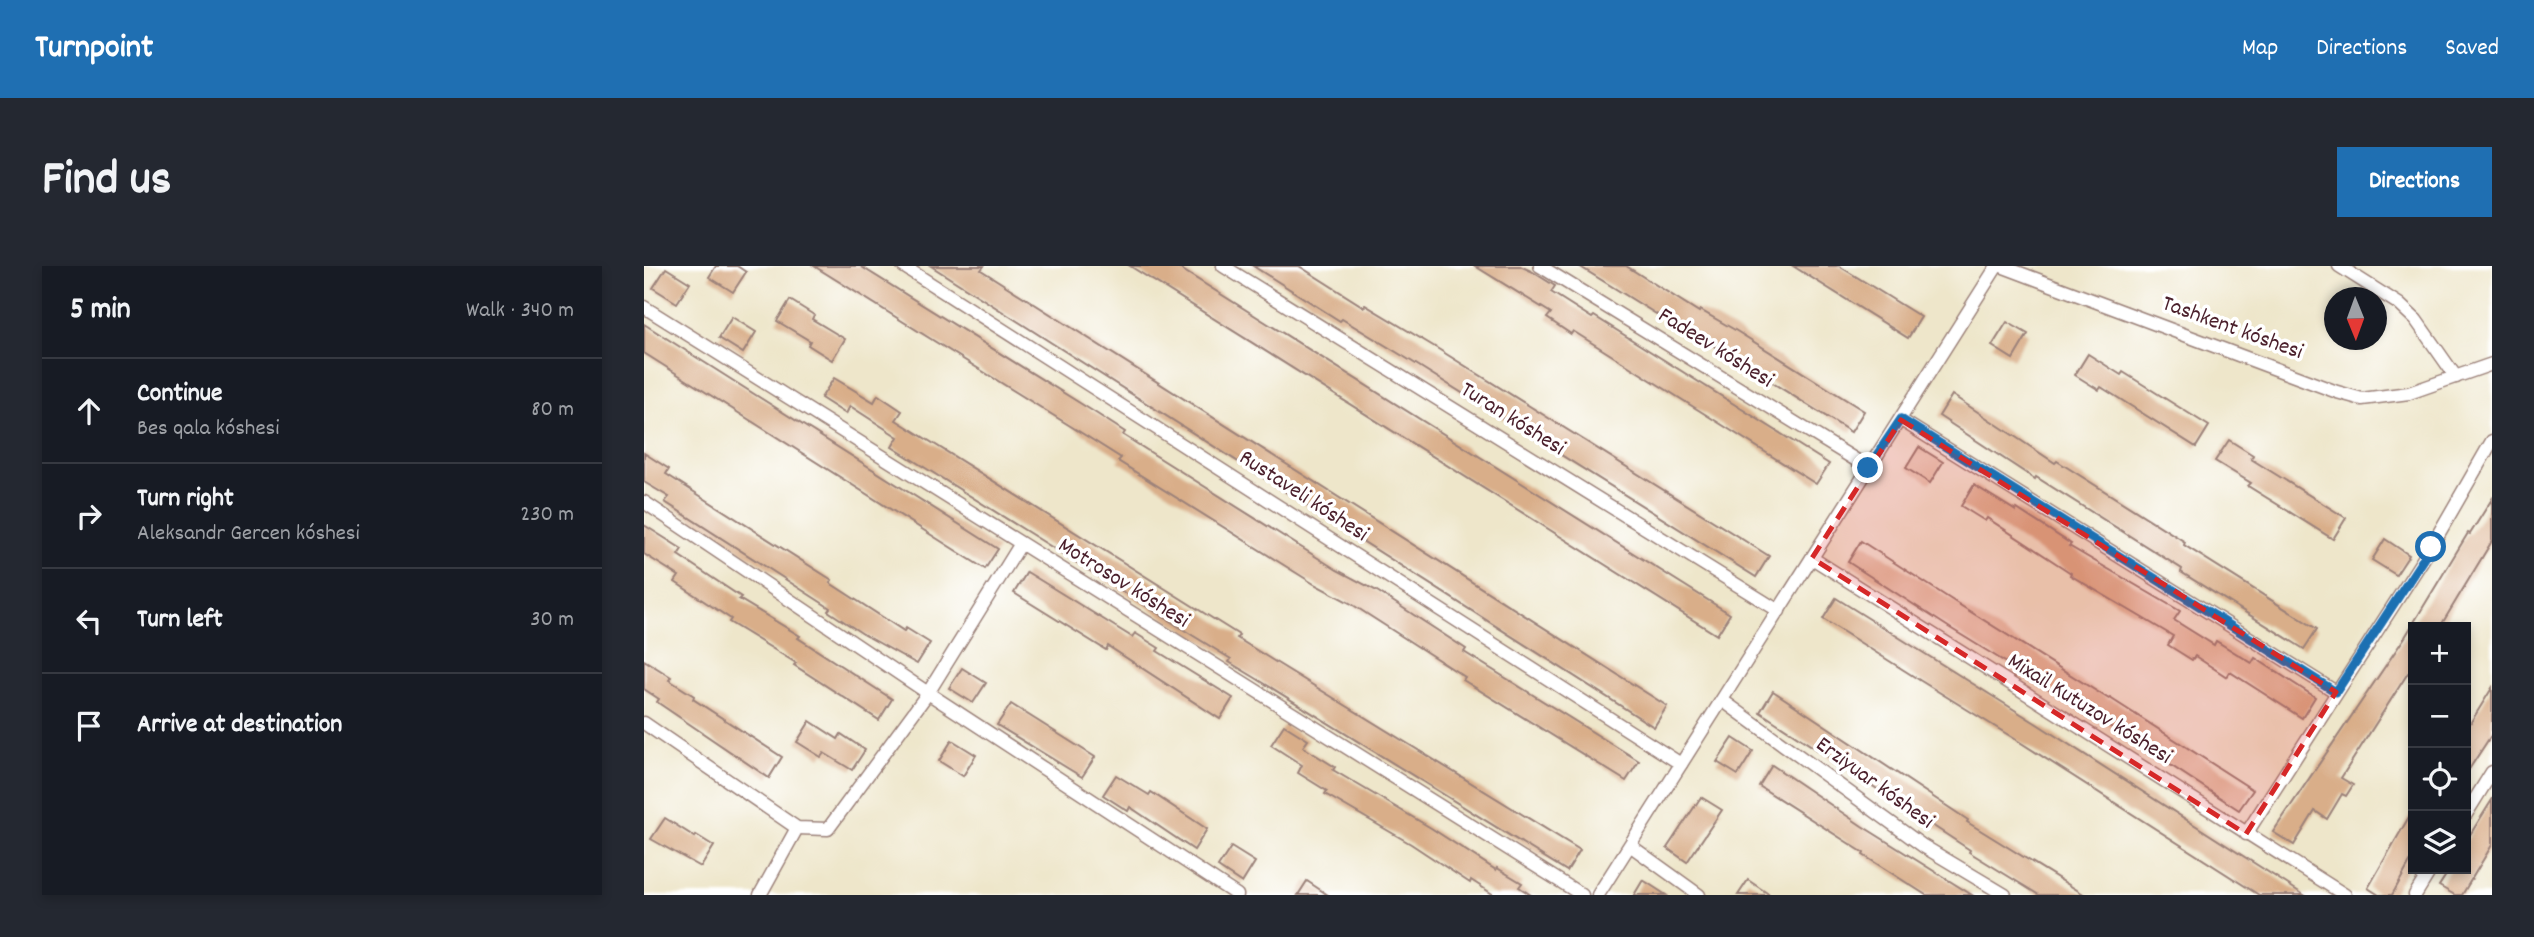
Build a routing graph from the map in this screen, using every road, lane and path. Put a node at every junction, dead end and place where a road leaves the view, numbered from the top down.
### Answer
1 (903, 266) edge
2 (1223, 266) edge
3 (1540, 266) edge
4 (1999, 266) edge
5 (2339, 266) edge
6 (644, 307) edge
7 (2492, 364) edge
8 (2456, 377) junction
9 (1901, 419) junction
10 (2492, 441) edge
11 (1868, 468) junction
12 (644, 502) edge
13 (1020, 545) junction
14 (1812, 558) junction
15 (1779, 611) junction
16 (2336, 692) junction
17 (928, 693) junction
18 (1722, 700) junction
19 (644, 723) edge
20 (1681, 764) junction
21 (2492, 772) edge
22 (2468, 811) edge
23 (797, 828) junction
24 (2246, 834) junction
25 (1631, 846) junction
26 (2428, 874) edge
27 (760, 895) edge
28 (1237, 895) edge
29 (1582, 895) edge
30 (1598, 895) edge
31 (1699, 895) edge
32 (2005, 895) edge
33 (2344, 895) edge
34 (2415, 895) edge

1 - 20 street, Rustaveli kóshesi
2 - 15 street, Turan kóshesi
3 - 11 street, Fadeev kóshesi
4 - 8 street, Tashkent kóshesi
4 - 9 street
5 - 8 street
6 - 13 street, Motrosov kóshesi
7 - 8 street, Tashkent kóshesi
9 - 11 street
9 - 16 street
10 - 16 street
11 - 14 street
12 - 17 street
13 - 17 street
13 - 29 street, Motrosov kóshesi
14 - 15 street
14 - 24 street, Mixail Kutuzov kóshesi
15 - 18 street
16 - 24 street
17 - 23 street
17 - 28 street
18 - 20 street
18 - 32 street, Erziyuar kóshesi
19 - 23 street
20 - 25 street
21 - 22 street
23 - 27 street
24 - 33 street, Mixail Kutuzov kóshesi
25 - 30 street
25 - 31 street
26 - 34 street

